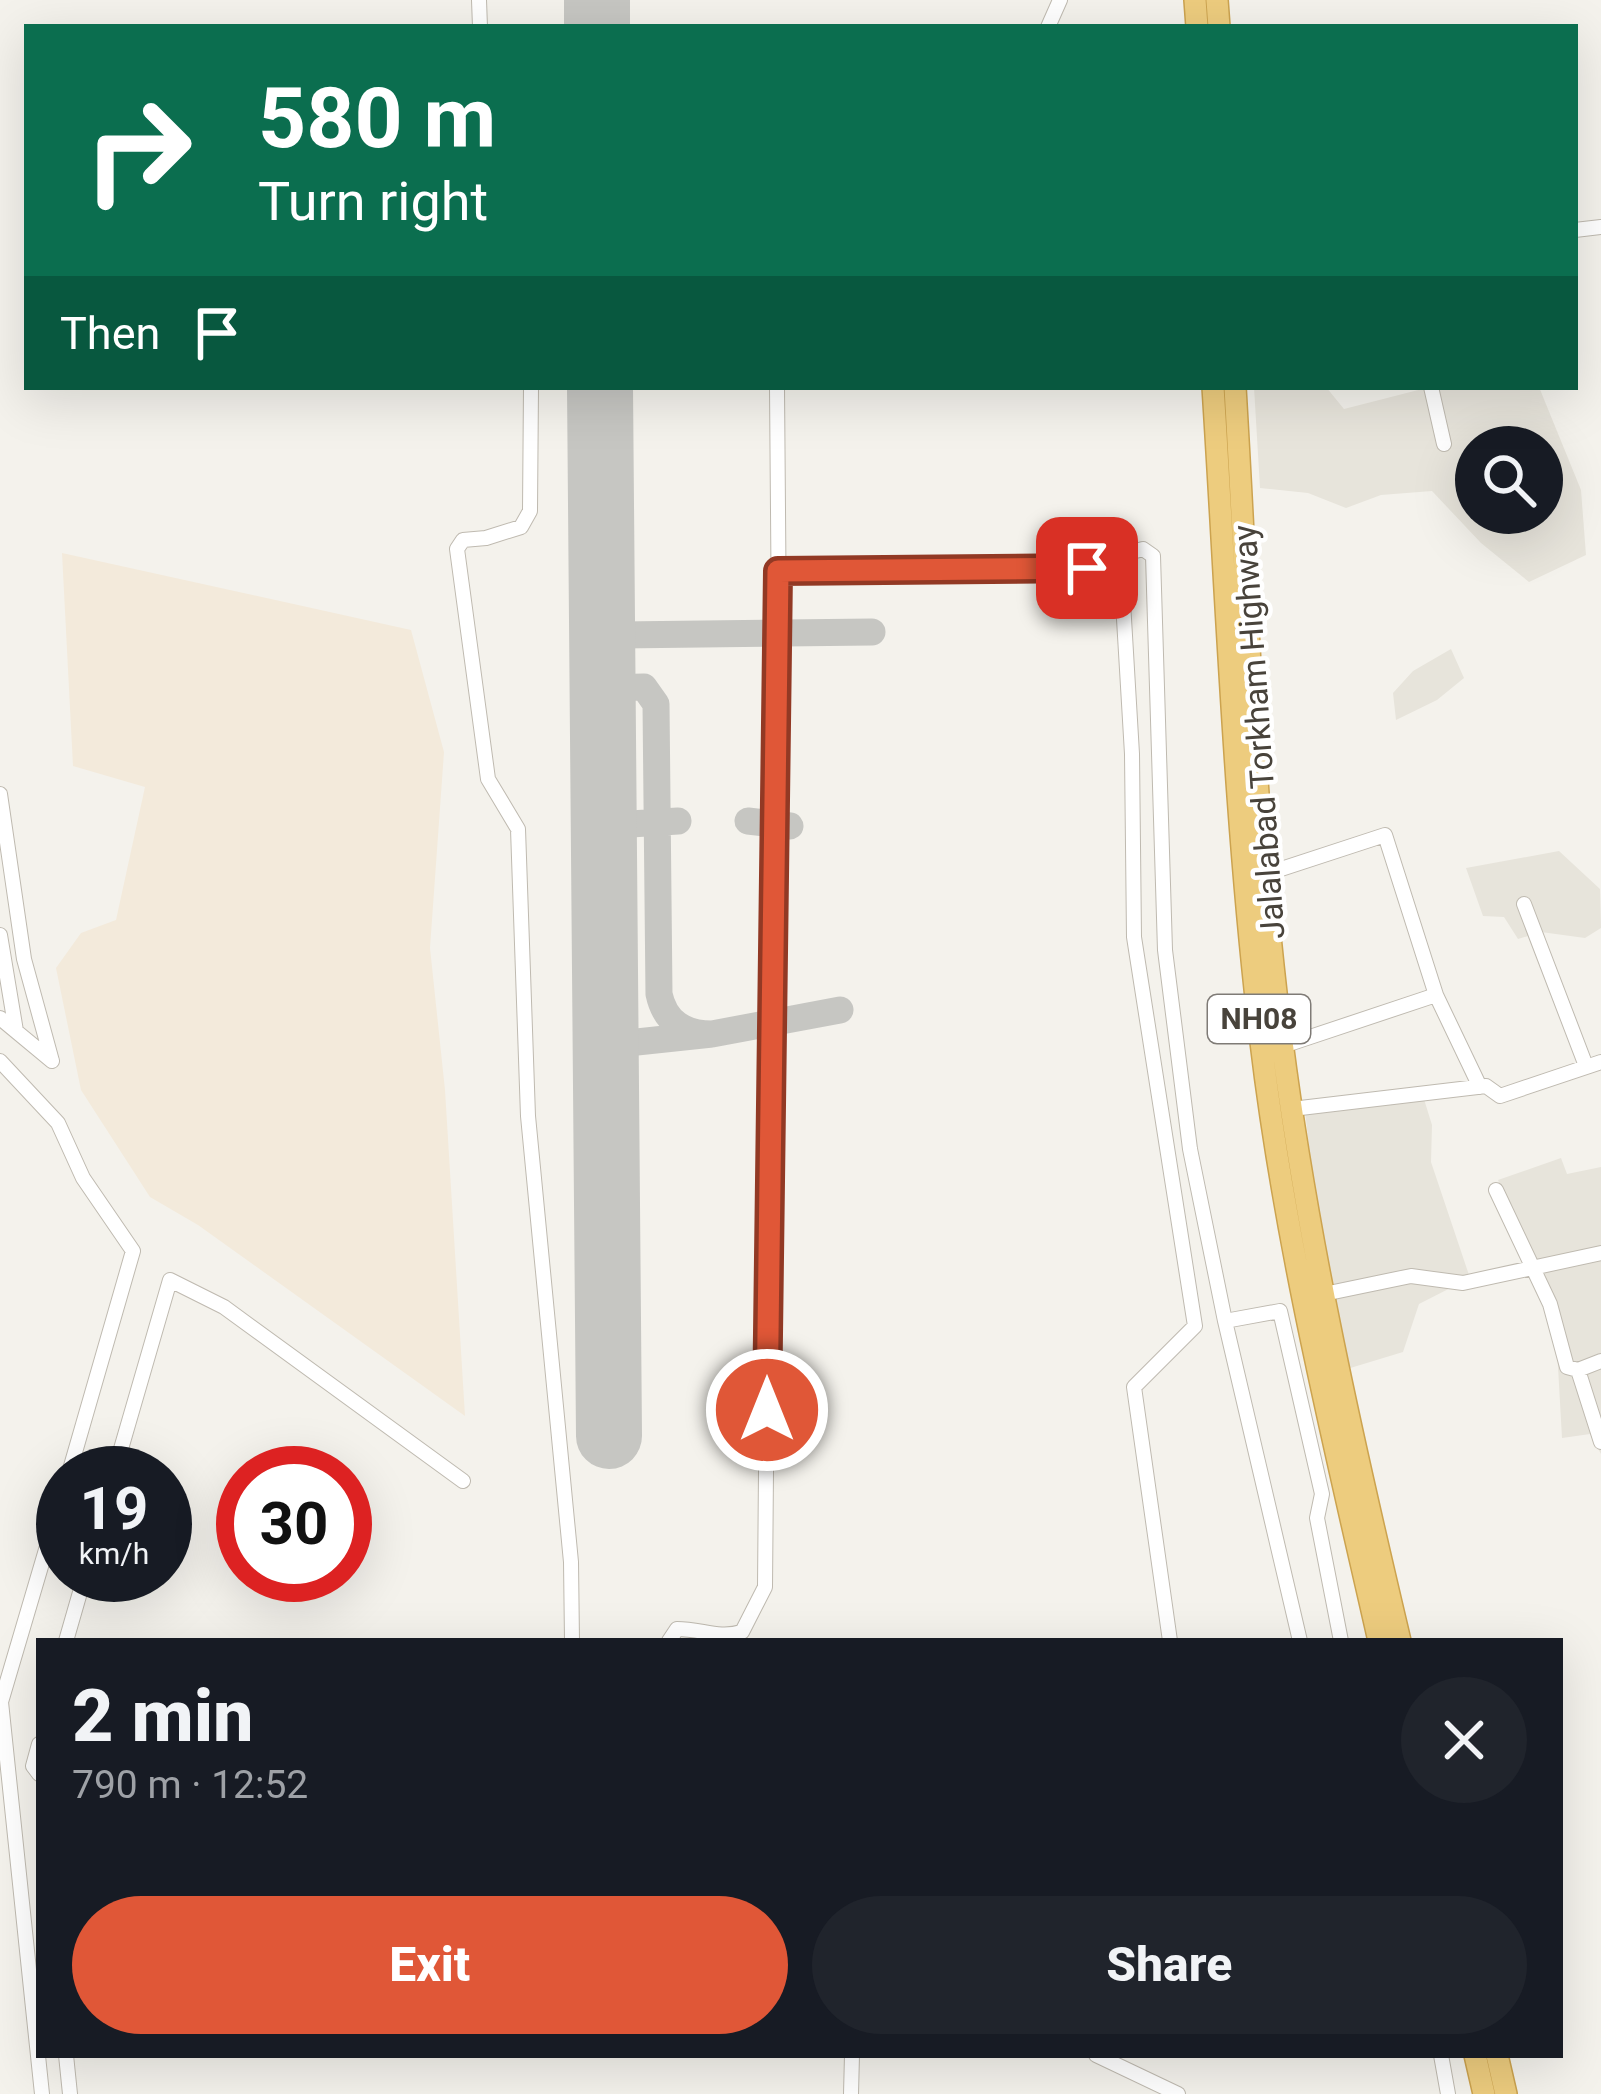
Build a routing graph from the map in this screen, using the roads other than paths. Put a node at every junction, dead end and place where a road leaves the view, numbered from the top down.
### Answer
1 (531, 390) edge
2 (777, 390) edge
3 (1213, 390) edge
4 (1235, 390) edge
5 (1431, 390) edge
6 (1444, 444) dead end
7 (778, 571) junction
8 (1118, 580) junction
9 (0, 794) edge
10 (1266, 874) junction
11 (1524, 904) dead end
12 (0, 935) edge
13 (1436, 995) junction
14 (0, 1018) edge
15 (16, 1031) junction
16 (1283, 1046) junction
17 (0, 1061) edge
18 (1593, 1064) edge
19 (1480, 1087) junction
20 (1292, 1109) junction
21 (1496, 1190) dead end
22 (1601, 1253) edge
23 (1533, 1270) junction
24 (1324, 1294) junction
25 (1225, 1321) junction
26 (1601, 1361) edge
27 (1578, 1370) junction
28 (1601, 1442) edge
29 (77, 1446) edge
30 (122, 1446) edge
31 (463, 1481) dead end
32 (36, 1583) edge
33 (77, 1602) edge
34 (67, 1638) edge
35 (572, 1638) edge
36 (671, 1638) edge
37 (1170, 1638) edge
38 (1299, 1638) edge
39 (1340, 1638) edge
40 (1378, 1638) edge
41 (1399, 1638) edge
42 (36, 2037) edge
43 (38, 2058) edge
44 (67, 2058) edge
45 (852, 2058) edge
46 (1102, 2058) edge
47 (1442, 2058) edge
48 (1476, 2058) edge
49 (1497, 2058) edge
50 (42, 2094) edge
51 (70, 2094) edge
52 (851, 2094) edge
53 (1178, 2094) edge
54 (1448, 2094) edge
55 (1484, 2094) edge
56 (1505, 2094) edge

1 - 35 street
2 - 7 street
3 - 40 highway, NH08
4 - 10 highway, Jalalabad Torkham Highway / NH08
5 - 6 street
7 - 8 street
7 - 36 street
8 - 25 street
8 - 37 street
9 - 15 street
10 - 13 street
10 - 16 highway, Jalalabad Torkham Highway / NH08
11 - 18 street
12 - 15 street
13 - 16 street
13 - 19 street
14 - 15 street
16 - 20 highway, Jalalabad Torkham Highway / NH08
17 - 29 street
18 - 19 street
19 - 20 street
20 - 24 highway, Jalalabad Torkham Highway / NH08
21 - 23 street
22 - 23 street
23 - 24 street
23 - 27 street
24 - 41 highway, Jalalabad Torkham Highway / NH08
25 - 38 street
25 - 39 street
26 - 27 street
27 - 28 street
30 - 31 street
32 - 42 street
33 - 34 street
43 - 50 street
44 - 51 street
45 - 52 street
46 - 53 street
47 - 54 street
48 - 55 highway
49 - 56 highway

